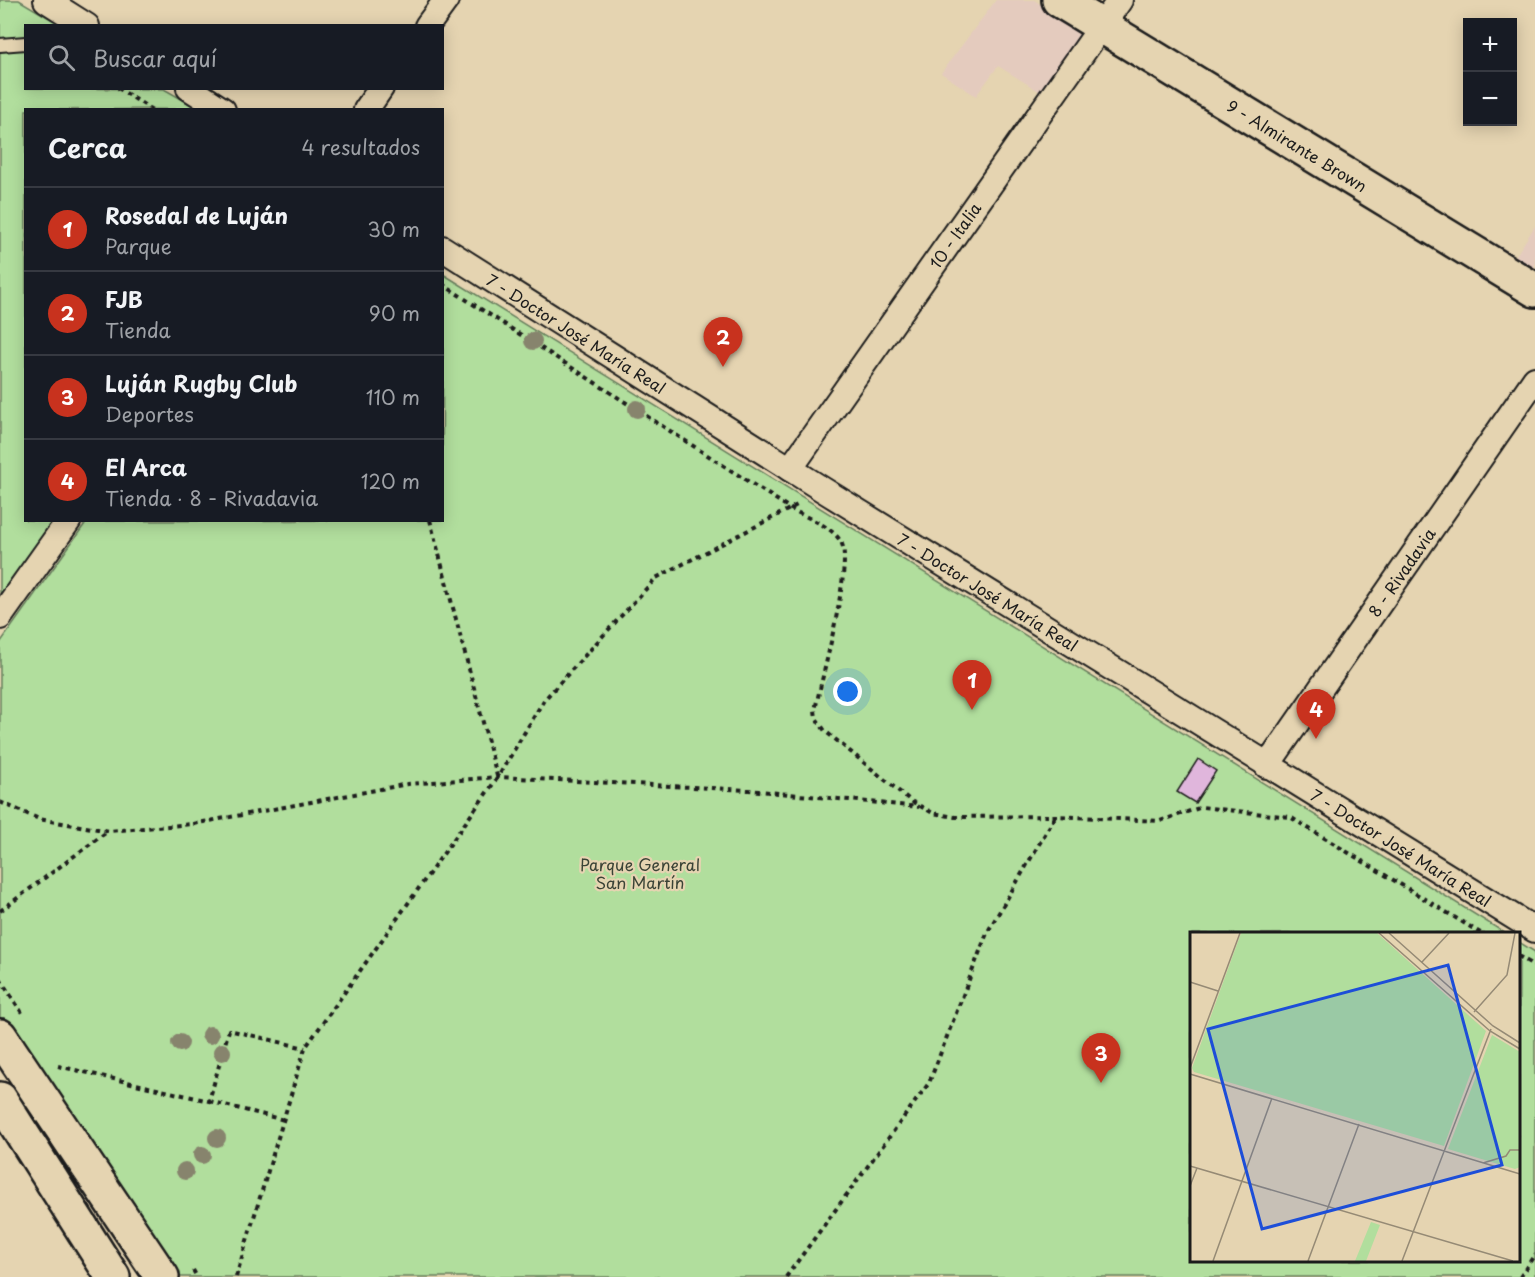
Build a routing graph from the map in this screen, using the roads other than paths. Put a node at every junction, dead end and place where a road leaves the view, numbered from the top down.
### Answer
1 (46, 0) edge
2 (446, 0) edge
3 (1059, 0) edge
4 (1111, 13) edge
5 (84, 24) edge
6 (428, 24) edge
7 (24, 43) edge
8 (0, 45) edge
9 (192, 90) edge
10 (380, 90) edge
11 (219, 108) edge
12 (367, 108) edge
13 (444, 249) edge
14 (1535, 290) edge
15 (1535, 379) edge
16 (790, 469) junction
17 (68, 522) edge
18 (0, 617) edge
19 (1267, 765) junction
20 (1535, 930) edge
21 (0, 1036) edge
22 (0, 1099) edge
23 (113, 1277) edge
24 (162, 1277) edge

1 - 5 street
2 - 6 street
3 - 4 street, 9 - Almirante Brown
4 - 14 street, 9 - Almirante Brown
4 - 16 street, 10 - Italia
7 - 8 lane
9 - 11 street
10 - 12 street
13 - 16 street, 7 - Doctor José María Real
15 - 19 street, 8 - Rivadavia
16 - 19 street, 7 - Doctor José María Real
17 - 18 street
19 - 20 street, 7 - Doctor José María Real
21 - 24 street
22 - 23 street

